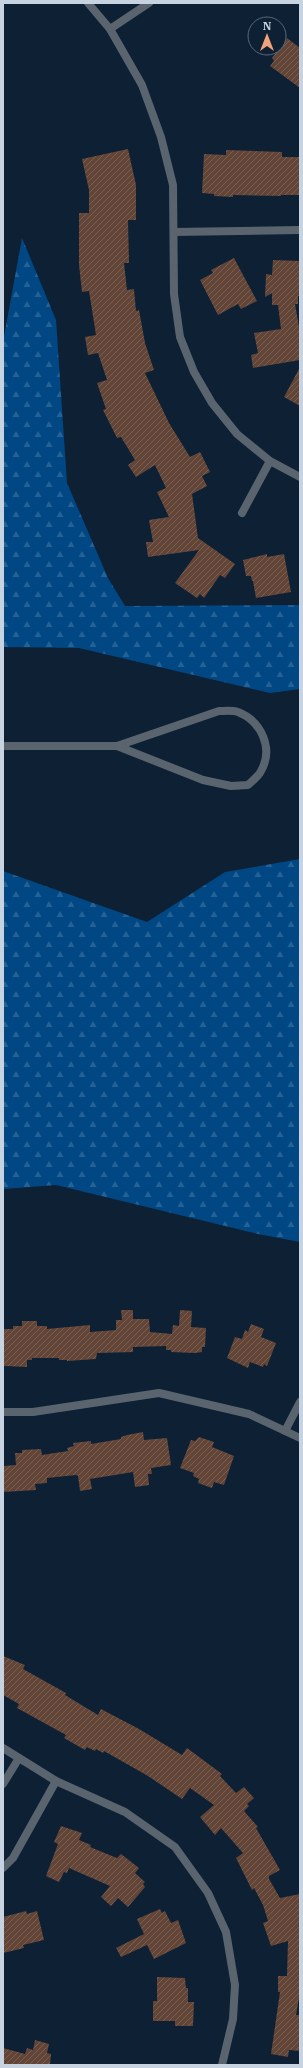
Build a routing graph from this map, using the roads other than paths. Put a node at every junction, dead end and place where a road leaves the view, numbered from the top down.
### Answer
1 (88, 3) edge
2 (148, 3) edge
3 (110, 28) junction
4 (300, 230) edge
5 (174, 232) junction
6 (270, 461) junction
7 (300, 477) edge
8 (242, 513) dead end
9 (3, 746) edge
10 (117, 746) junction
11 (300, 1402) edge
12 (3, 1412) edge
13 (285, 1431) junction
14 (300, 1438) edge
15 (3, 1748) edge
16 (19, 1758) junction
17 (56, 1781) junction
18 (3, 1784) edge
19 (3, 1868) edge
20 (222, 2065) edge

1 - 3 street
2 - 3 street
3 - 5 street
4 - 5 street
5 - 6 street
6 - 7 street
6 - 8 street
9 - 10 street
10 - 10 street
11 - 13 street
12 - 13 street
13 - 14 street
15 - 16 street
16 - 17 street
16 - 18 street
17 - 19 street
17 - 20 street

